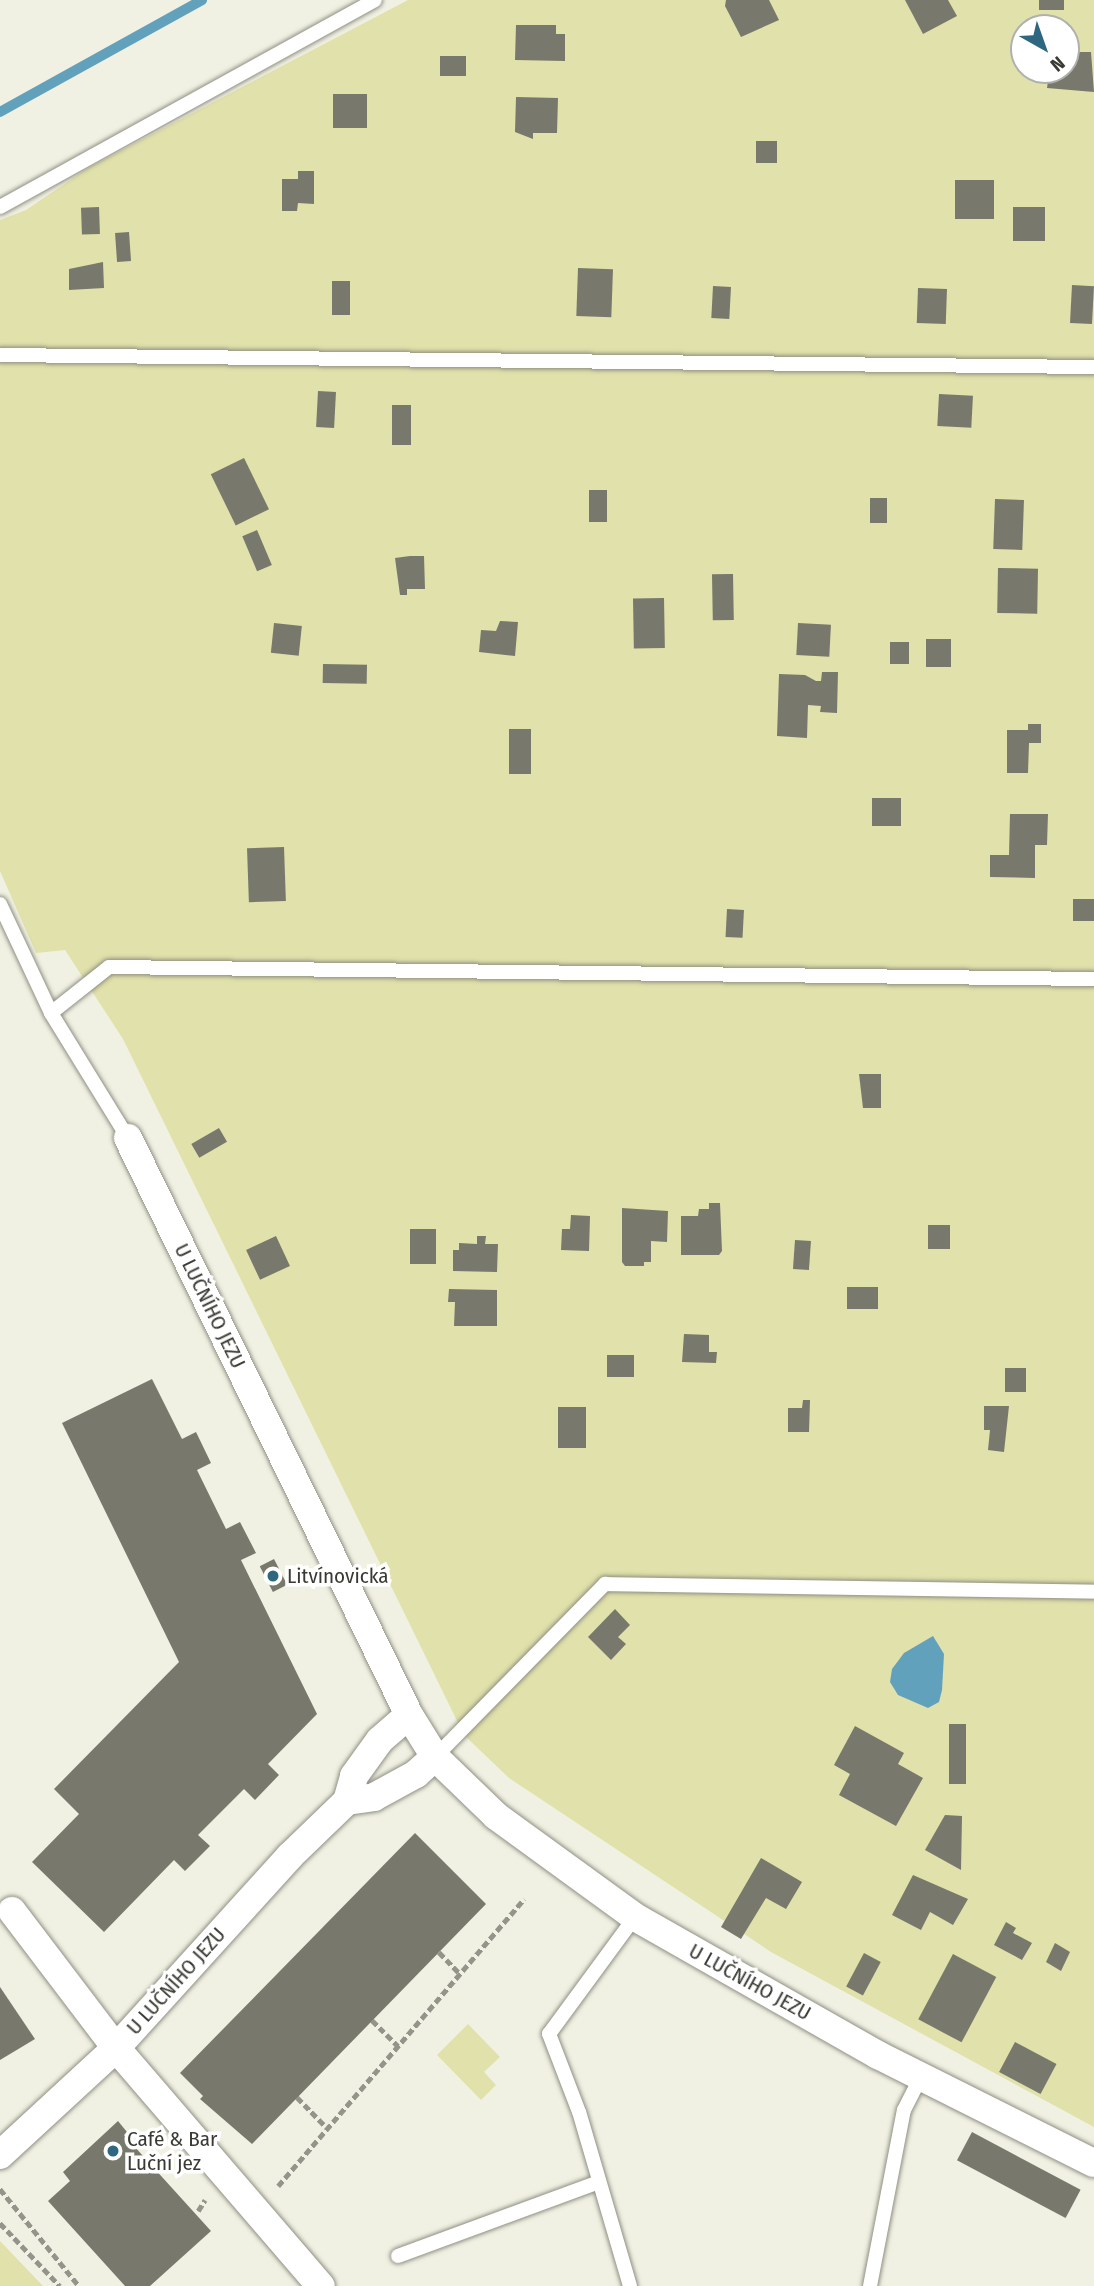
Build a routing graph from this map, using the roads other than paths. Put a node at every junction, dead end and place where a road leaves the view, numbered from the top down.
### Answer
1 (375, 0) edge
2 (0, 207) edge
3 (0, 355) edge
4 (1094, 367) edge
5 (0, 904) edge
6 (1094, 979) edge
7 (51, 1013) junction
8 (128, 1138) joint
9 (1094, 1592) edge
10 (409, 1715) junction
11 (435, 1757) junction
12 (347, 1801) junction
13 (6, 1907) edge
14 (635, 1917) junction
15 (116, 2048) junction
16 (921, 2076) junction
17 (0, 2155) edge
18 (1094, 2163) edge
19 (599, 2182) junction
20 (398, 2256) dead end
21 (321, 2286) edge
22 (630, 2286) edge
23 (870, 2286) edge

1 - 2 lane
3 - 4 lane
5 - 7 lane, U LUČNÍHO JEZU
6 - 7 lane
7 - 8 lane, U LUČNÍHO JEZU
8 - 10 street, U LUČNÍHO JEZU
9 - 11 lane
10 - 11 street, U LUČNÍHO JEZU
10 - 12 street, U LUČNÍHO JEZU
11 - 12 street
11 - 14 street, U LUČNÍHO JEZU
12 - 15 street, U LUČNÍHO JEZU
13 - 15 street
14 - 16 street, U LUČNÍHO JEZU
14 - 19 lane
15 - 17 street, U LUČNÍHO JEZU
15 - 21 street
16 - 18 street, U LUČNÍHO JEZU
16 - 23 lane
19 - 20 lane
19 - 22 lane

